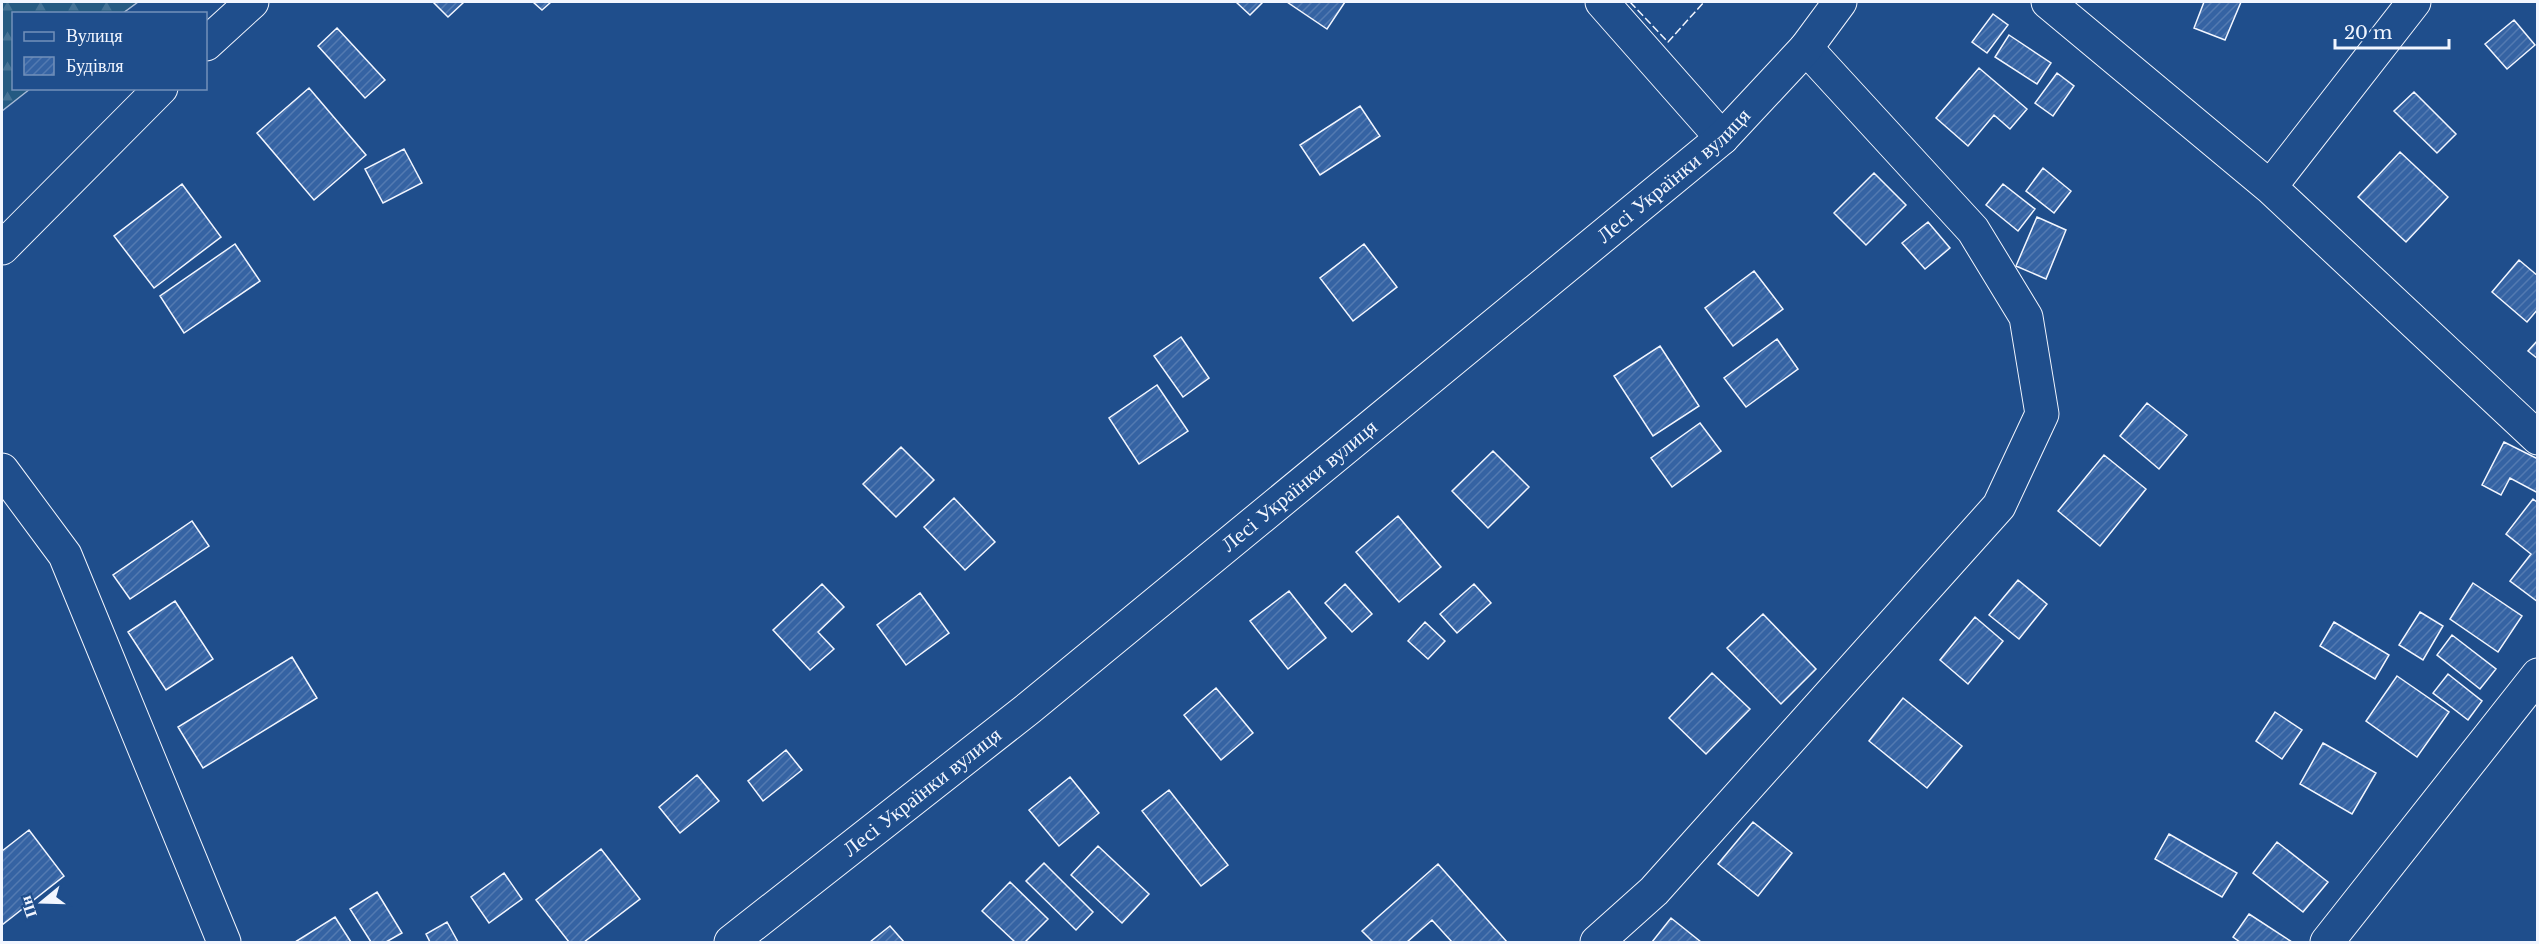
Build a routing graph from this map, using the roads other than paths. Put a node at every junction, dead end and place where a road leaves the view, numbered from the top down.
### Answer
1 (252, 2) edge
2 (1602, 2) edge
3 (1840, 2) edge
4 (2048, 2) edge
5 (2414, 2) edge
6 (207, 43) edge
7 (1806, 48) junction
8 (159, 90) edge
9 (1722, 138) junction
10 (2270, 187) junction
11 (2, 248) edge
12 (2538, 438) edge
13 (2, 470) edge
14 (2538, 675) edge
15 (224, 942) edge
16 (731, 942) edge
17 (1597, 942) edge
18 (2327, 942) edge

1 - 6 street
2 - 9 street
3 - 7 street, Лесі Українки вулиця
4 - 10 street
5 - 10 street
7 - 9 street, Лесі Українки вулиця
7 - 17 street
8 - 11 street
9 - 16 street, Лесі Українки вулиця
10 - 12 street
13 - 15 street
14 - 18 street

